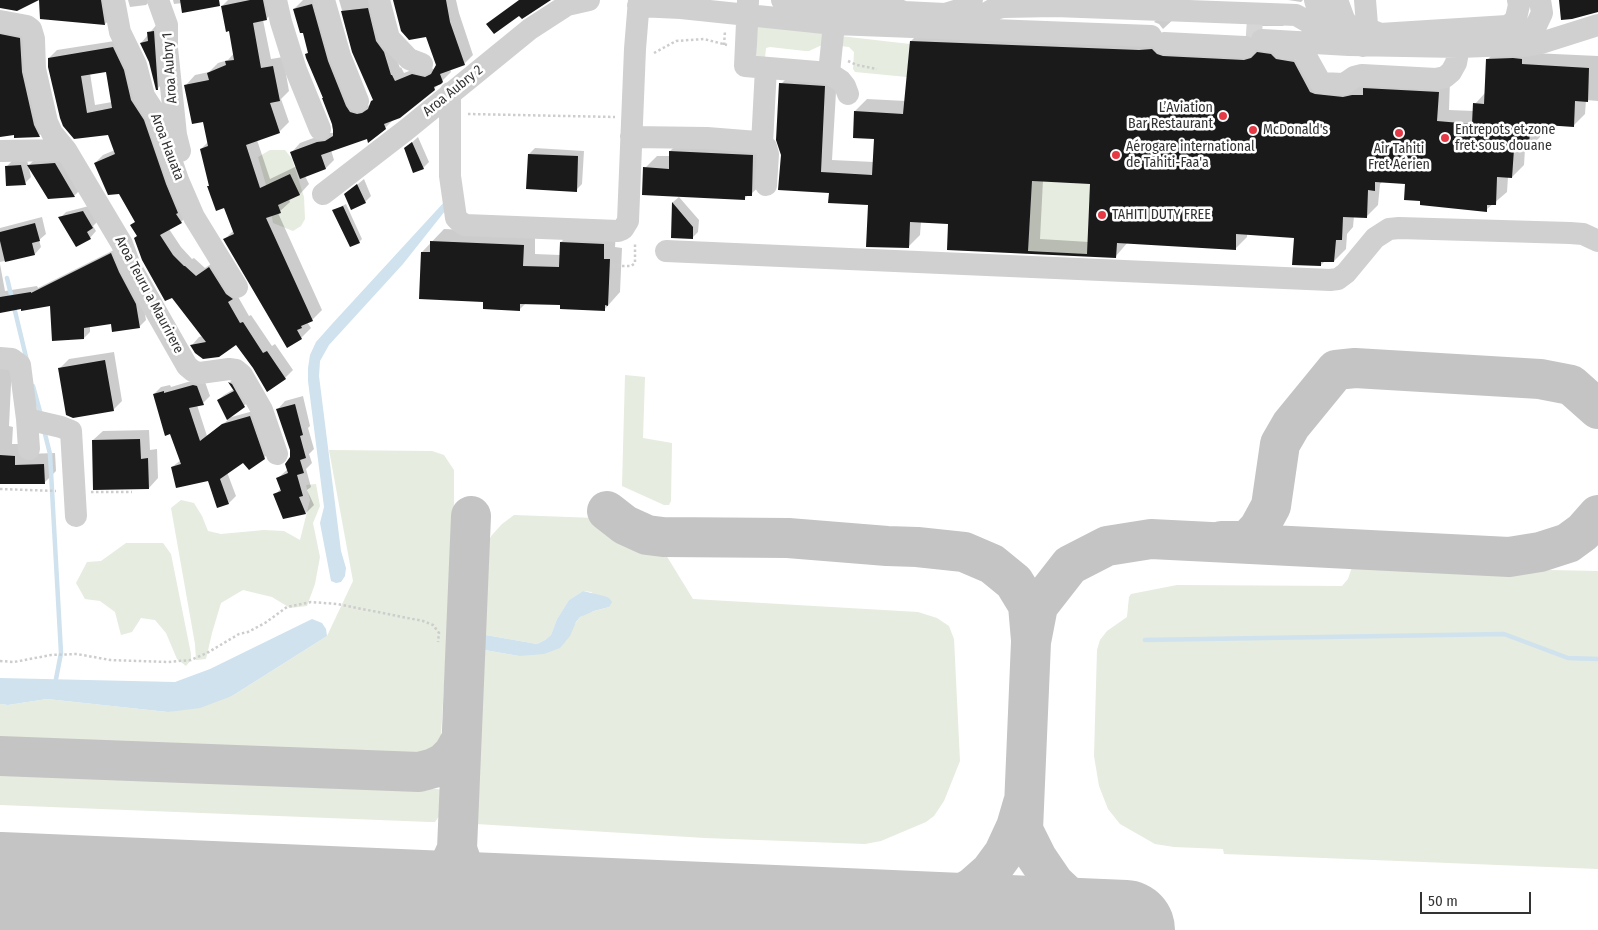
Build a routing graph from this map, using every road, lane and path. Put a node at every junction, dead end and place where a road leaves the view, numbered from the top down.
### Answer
1 (114, 0) edge
2 (158, 0) edge
3 (276, 0) edge
4 (324, 0) edge
5 (379, 0) edge
6 (589, 0) edge
7 (972, 0) edge
8 (1315, 0) edge
9 (1327, 0) edge
10 (1337, 0) edge
11 (1365, 0) edge
12 (1518, 0) edge
13 (638, 3) edge
14 (789, 4) edge
15 (703, 5) edge
16 (939, 7) edge
17 (1541, 7) edge
18 (748, 16) edge
19 (0, 21) edge
20 (980, 23) junction
21 (840, 24) junction
22 (1598, 25) edge
23 (957, 28) junction
24 (1564, 35) junction
25 (1158, 37) junction
26 (1254, 41) junction
27 (1336, 43) junction
28 (1512, 45) junction
29 (1459, 47) junction
30 (644, 52) junction
31 (422, 64) dead end
32 (829, 65) junction
33 (755, 67) junction
34 (877, 69) dead end
35 (848, 94) dead end
36 (358, 101) dead end
37 (450, 103) junction
38 (631, 128) junction
39 (320, 129) dead end
40 (762, 144) junction
41 (66, 150) junction
42 (0, 151) edge
43 (766, 185) dead end
44 (323, 194) dead end
45 (210, 220) dead end
46 (635, 235) dead end
47 (1598, 241) edge
48 (666, 251) dead end
49 (612, 266) dead end
50 (237, 288) dead end
51 (0, 358) edge
52 (33, 421) junction
53 (29, 449) dead end
54 (277, 454) dead end
55 (0, 489) edge
56 (48, 491) dead end
57 (75, 492) junction
58 (132, 492) dead end
59 (76, 516) dead end
60 (438, 642) dead end
61 (0, 661) edge

1 - 50 street, Aroa Hauata
2 - 45 street, Aroa Aubry 1
3 - 39 street
4 - 36 street
5 - 31 street
6 - 37 street, Aroa Aubry 2
7 - 16 street
8 - 27 street
9 - 27 street
10 - 27 street
11 - 12 street
13 - 15 street
13 - 30 street
14 - 16 street
14 - 21 street
15 - 18 street
15 - 30 street
17 - 24 street
17 - 28 street
18 - 21 street
18 - 30 path
18 - 33 street
19 - 41 street, Aroa Teuru a Maurirere
20 - 23 street
20 - 25 street
20 - 27 street
21 - 23 street
21 - 25 street
21 - 32 street
22 - 24 street
23 - 25 street
24 - 28 street
25 - 26 street
26 - 27 street
26 - 29 street
27 - 29 street
28 - 29 street
30 - 38 street
32 - 33 street
32 - 34 path
32 - 35 street
33 - 40 street
37 - 38 path
37 - 38 street
37 - 44 street, Aroa Aubry 2
38 - 40 street
40 - 43 street
41 - 42 street
41 - 54 street, Aroa Teuru a Maurirere
46 - 49 path
47 - 48 street
51 - 52 street
52 - 53 street
52 - 57 street
55 - 56 path
57 - 58 path
57 - 59 street
60 - 61 path

